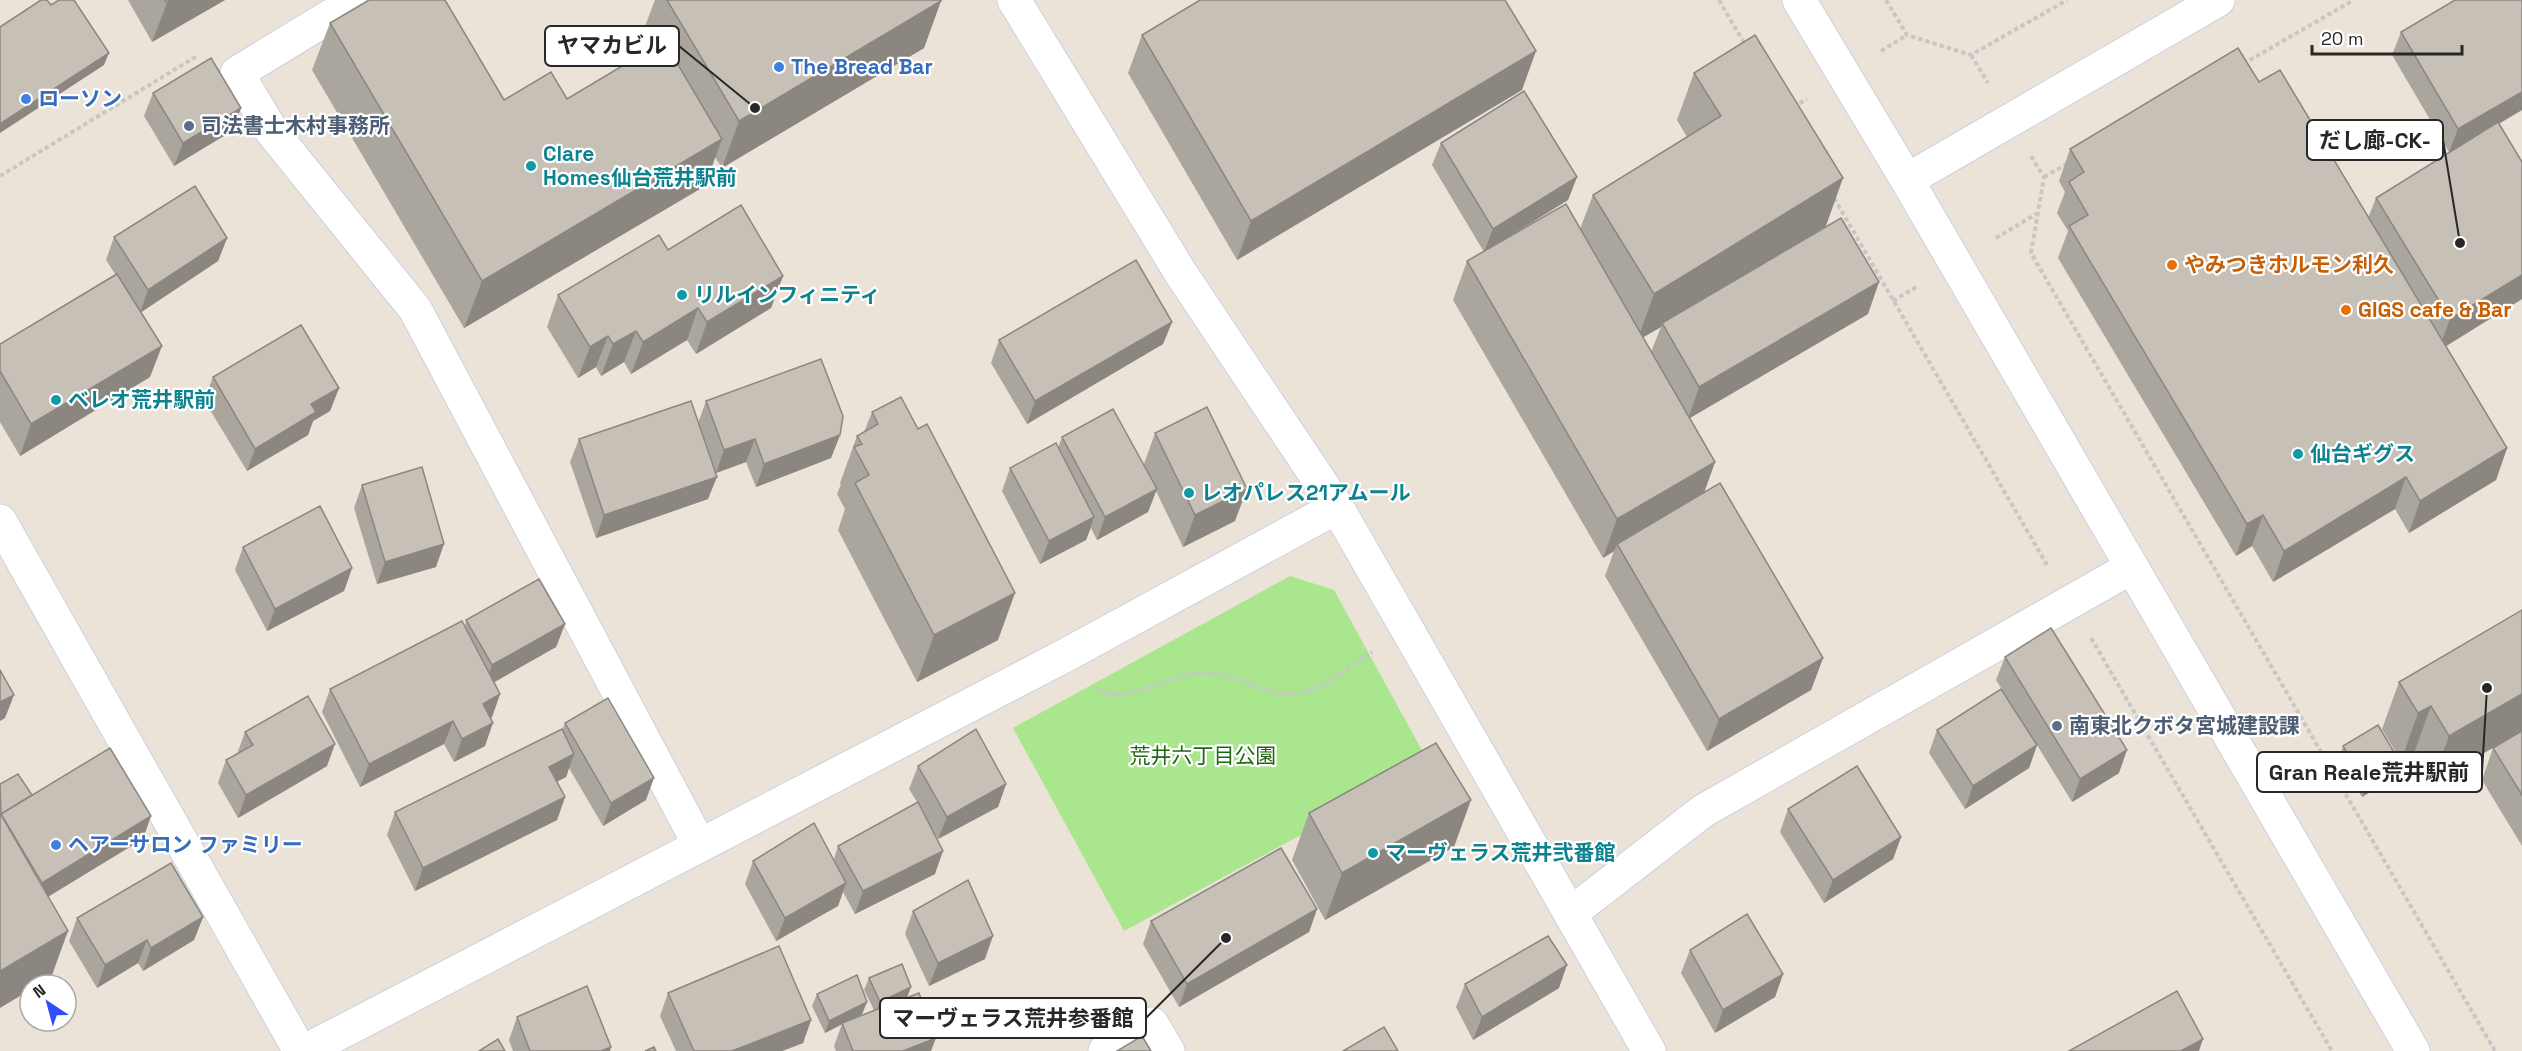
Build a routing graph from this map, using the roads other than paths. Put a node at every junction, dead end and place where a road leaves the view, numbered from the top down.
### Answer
1 (357, 0) edge
2 (1014, 0) edge
3 (1799, 0) edge
4 (2218, 0) edge
5 (1907, 180) junction
6 (1337, 507) junction
7 (0, 521) edge
8 (2132, 567) junction
9 (699, 844) junction
10 (1571, 913) junction
11 (303, 1051) edge
12 (1105, 1051) edge
13 (1168, 1051) edge
14 (1650, 1051) edge
15 (2413, 1051) edge

1 - 9 street
2 - 6 street
3 - 5 street
4 - 5 street
5 - 8 street
6 - 9 street
6 - 10 street
7 - 11 street
8 - 10 street
8 - 15 street
9 - 11 street
10 - 14 street
12 - 13 street

